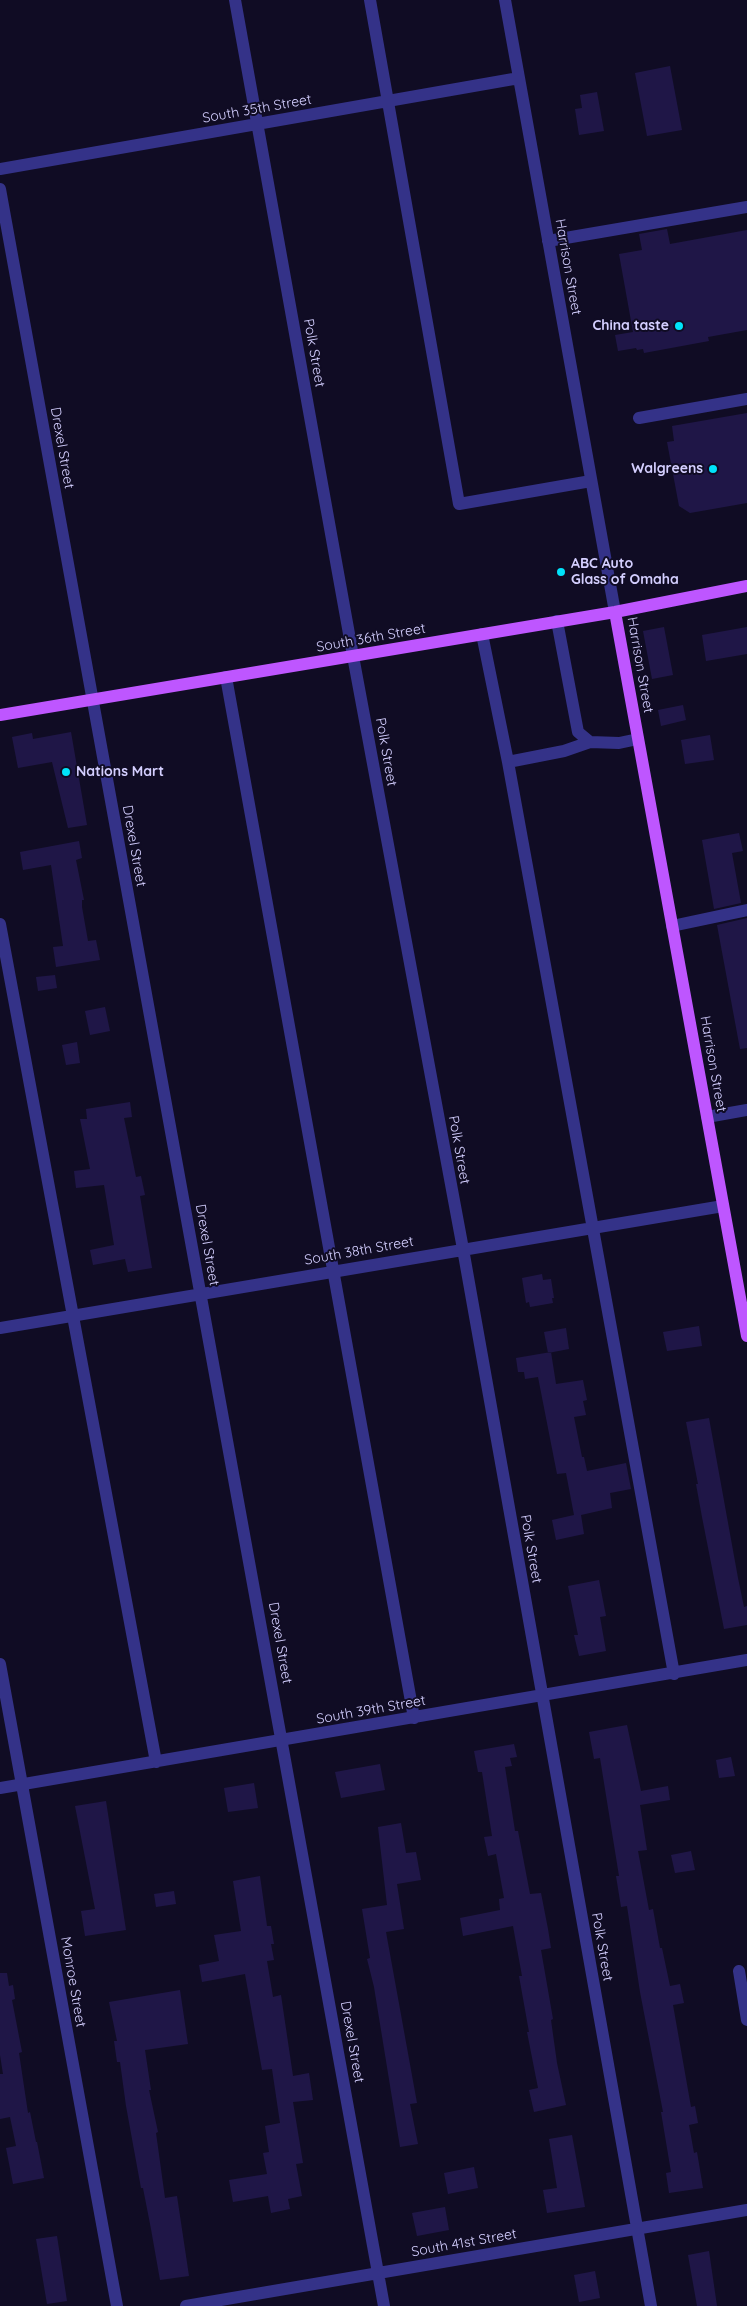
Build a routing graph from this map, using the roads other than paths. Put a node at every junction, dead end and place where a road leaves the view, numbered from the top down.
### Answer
1 (236, 0) edge
2 (370, 0) edge
3 (505, 0) edge
4 (519, 78) junction
5 (388, 101) junction
6 (258, 124) junction
7 (0, 169) edge
8 (0, 189) edge
9 (747, 207) edge
10 (548, 242) junction
11 (747, 399) edge
12 (639, 418) dead end
13 (591, 481) junction
14 (747, 586) edge
15 (614, 612) junction
16 (557, 622) junction
17 (482, 634) junction
18 (353, 656) junction
19 (226, 677) junction
20 (92, 699) junction
21 (0, 715) edge
22 (638, 739) junction
23 (590, 742) junction
24 (508, 762) junction
25 (747, 910) edge
26 (0, 924) edge
27 (672, 926) junction
28 (747, 1110) edge
29 (707, 1117) junction
30 (723, 1206) junction
31 (592, 1228) junction
32 (463, 1249) junction
33 (334, 1271) junction
34 (201, 1294) junction
35 (73, 1316) junction
36 (0, 1328) edge
37 (747, 1336) edge
38 (747, 1660) edge
39 (0, 1664) edge
40 (674, 1674) junction
41 (542, 1696) junction
42 (414, 1718) junction
43 (283, 1740) junction
44 (156, 1762) junction
45 (22, 1784) junction
46 (0, 1788) edge
47 (739, 1970) dead end
48 (747, 2020) edge
49 (747, 2210) edge
50 (637, 2228) junction
51 (378, 2273) junction
52 (117, 2306) edge
53 (186, 2306) edge
54 (384, 2306) edge
55 (651, 2306) edge

1 - 6 street, Polk Street
2 - 5 street
3 - 4 street, Harrison Street
4 - 5 street, South 35th Street
4 - 10 street, Harrison Street
5 - 6 street, South 35th Street
5 - 13 street
6 - 7 street, South 35th Street
6 - 18 street, Polk Street
8 - 20 street, Drexel Street
9 - 10 street
10 - 13 street, Harrison Street
11 - 12 street
13 - 15 street, Harrison Street
14 - 15 main road, South 36th Street
15 - 16 main road, South 36th Street
15 - 22 main road, Harrison Street
16 - 17 main road, South 36th Street
16 - 23 street
17 - 18 main road, South 36th Street
17 - 24 street
18 - 19 main road, South 36th Street
18 - 32 street, Polk Street
19 - 20 main road, South 36th Street
19 - 33 street
20 - 21 main road, South 36th Street
20 - 34 street, Drexel Street
22 - 23 street
22 - 27 main road, Harrison Street
23 - 24 street
24 - 31 street
25 - 27 street
26 - 35 street
27 - 29 main road, Harrison Street
28 - 29 street
29 - 30 main road, Harrison Street
30 - 31 street, South 38th Street
30 - 37 main road, Harrison Street
31 - 32 street, South 38th Street
31 - 40 street
32 - 33 street, South 38th Street
32 - 41 street, Polk Street
33 - 34 street, South 38th Street
33 - 42 street
34 - 35 street, South 38th Street
34 - 43 street, Drexel Street
35 - 36 street, South 38th Street
35 - 44 street
38 - 40 street, South 39th Street
39 - 45 street, Monroe Street
40 - 41 street, South 39th Street
41 - 42 street, South 39th Street
41 - 50 street, Polk Street
42 - 43 street, South 39th Street
43 - 44 street, South 39th Street
43 - 51 street, Drexel Street
44 - 45 street, South 39th Street
45 - 46 street, South 39th Street
45 - 52 street, Monroe Street
47 - 48 street
49 - 50 street, South 41st Street
50 - 51 street, South 41st Street
50 - 55 street, Polk Street
51 - 53 street, South 41st Street
51 - 54 street, Drexel Street

